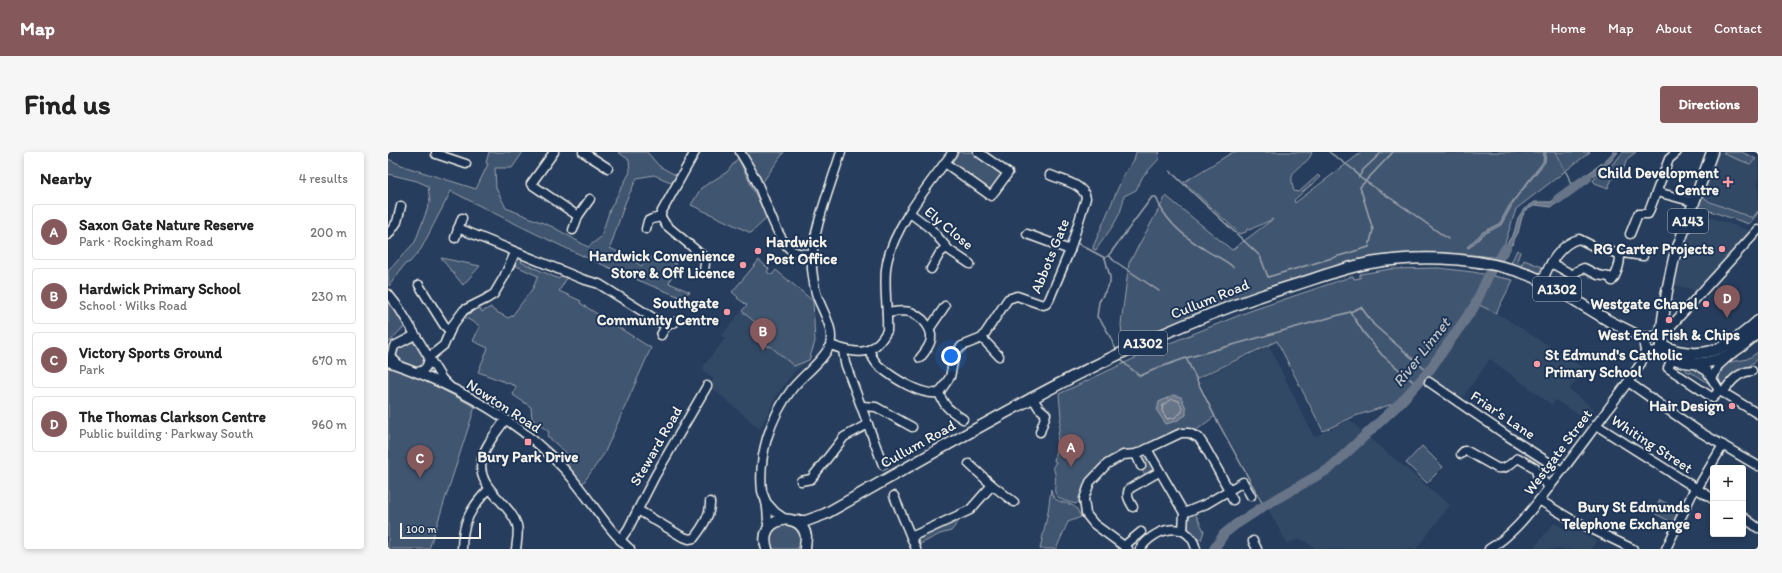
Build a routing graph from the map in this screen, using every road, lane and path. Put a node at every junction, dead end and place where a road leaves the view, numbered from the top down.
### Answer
1 (554, 152) edge
2 (583, 152) edge
3 (695, 152) edge
4 (740, 152) edge
5 (841, 152) edge
6 (953, 152) edge
7 (978, 152) edge
8 (1677, 152) edge
9 (1712, 152) edge
10 (436, 153) edge
11 (945, 162) junction
12 (466, 164) dead end
13 (608, 168) dead end
14 (1050, 175) dead end
15 (1657, 192) junction
16 (590, 199) dead end
17 (1694, 202) junction
18 (401, 206) dead end
19 (910, 214) junction
20 (578, 216) junction
21 (661, 217) junction
22 (462, 218) dead end
23 (458, 228) junction
24 (646, 229) dead end
25 (573, 230) dead end
26 (1758, 230) edge
27 (1027, 234) dead end
28 (1630, 234) dead end
29 (388, 235) edge
30 (455, 238) dead end
31 (946, 248) junction
32 (1070, 250) junction
33 (515, 253) junction
34 (812, 254) junction
35 (1619, 254) junction
36 (1643, 256) dead end
37 (1551, 263) junction
38 (970, 264) dead end
39 (932, 269) dead end
40 (704, 272) dead end
41 (1543, 281) junction
42 (419, 285) dead end
43 (388, 294) edge
44 (945, 306) dead end
45 (888, 312) junction
46 (1758, 321) edge
47 (675, 322) dead end
48 (666, 326) junction
49 (1670, 327) dead end
50 (930, 328) junction
51 (450, 331) junction
52 (1758, 332) edge
53 (415, 335) junction
54 (661, 335) dead end
55 (982, 338) junction
56 (830, 345) junction
57 (1652, 345) junction
58 (391, 348) edge
59 (844, 350) junction
60 (869, 350) junction
61 (1688, 353) junction
62 (1731, 354) junction
63 (999, 356) dead end
64 (429, 357) junction
65 (920, 358) dead end
66 (1672, 358) junction
67 (1712, 361) junction
68 (388, 362) edge
69 (1693, 363) junction
70 (402, 366) junction
71 (1752, 371) dead end
72 (416, 372) junction
73 (1714, 375) junction
74 (1429, 382) dead end
75 (1628, 382) junction
76 (707, 386) dead end
77 (451, 388) junction
78 (1719, 390) junction
79 (939, 393) junction
80 (1032, 397) junction
81 (862, 406) junction
82 (1758, 414) edge
83 (963, 419) dead end
84 (505, 420) junction
85 (868, 424) junction
86 (1596, 425) junction
87 (912, 427) dead end
88 (1040, 432) dead end
89 (1723, 445) junction
90 (1147, 449) junction
91 (1136, 454) junction
92 (1460, 454) dead end
93 (969, 464) dead end
94 (883, 465) dead end
95 (1141, 466) dead end
96 (1758, 466) edge
97 (1562, 471) junction
98 (1159, 472) junction
99 (801, 481) dead end
100 (992, 485) junction
101 (1550, 486) junction
102 (489, 489) junction
103 (1696, 489) junction
104 (1228, 490) junction
105 (894, 496) dead end
106 (1252, 496) dead end
107 (1710, 497) edge
108 (1233, 500) dead end
109 (1539, 500) junction
110 (766, 501) junction
111 (710, 502) dead end
112 (1014, 502) dead end
113 (1133, 507) dead end
114 (638, 510) junction
115 (1184, 513) junction
116 (825, 514) junction
117 (1746, 519) edge
118 (789, 520) junction
119 (632, 522) junction
120 (1758, 528) edge
121 (768, 529) junction
122 (1183, 531) junction
123 (1141, 532) dead end
124 (911, 537) junction
125 (620, 540) junction
126 (1252, 541) dead end
127 (1501, 542) junction
128 (805, 545) edge
129 (764, 547) edge
130 (1126, 547) edge
131 (629, 548) edge
132 (462, 549) edge
133 (516, 549) edge
134 (916, 549) edge
135 (1140, 549) edge
136 (1196, 549) edge
137 (1257, 549) edge
138 (1489, 549) edge
139 (1506, 549) edge
140 (1633, 549) edge
141 (1666, 549) edge

1 - 20 street
2 - 13 street
3 - 21 street
4 - 34 street
5 - 34 street
6 - 11 street
7 - 11 street
8 - 15 street
9 - 17 main road, A143
10 - 12 street
11 - 19 street
14 - 32 street, Abbots Gate
15 - 17 street
15 - 28 street
16 - 20 street
17 - 57 main road, A143
18 - 29 street
19 - 31 street, Ely Close
19 - 45 street
20 - 25 street
21 - 24 street
21 - 40 street
22 - 23 street
23 - 30 street
23 - 33 street
26 - 49 street
27 - 32 street
31 - 38 street, Ely Close
31 - 39 street
32 - 55 street, Abbots Gate
33 - 48 street
33 - 51 street
34 - 56 street
35 - 36 street
35 - 37 street
35 - 37 street
37 - 41 street
41 - 57 main road, Cullum Road / A1302
41 - 80 main road, Cullum Road / A1302
42 - 51 street
43 - 53 street
44 - 50 street
45 - 50 street
45 - 60 street
46 - 61 main road
47 - 48 street
48 - 54 street
50 - 65 street
51 - 64 street
52 - 62 main road
53 - 58 street
53 - 64 street
55 - 63 street
55 - 79 street
56 - 59 street
56 - 110 street
57 - 61 main road
57 - 66 main road
57 - 75 street, Westgate Street
58 - 70 street
59 - 60 street
59 - 81 street
60 - 79 street
61 - 67 street
62 - 67 main road
62 - 73 street
64 - 72 street
64 - 77 street
66 - 69 main road
66 - 78 street
67 - 69 main road
67 - 73 street
68 - 70 street, Nowton Road
69 - 78 street
70 - 72 street, Nowton Road
71 - 78 street
72 - 77 street, Nowton Road
73 - 78 street
74 - 97 street, Friar's Lane
75 - 86 street, Westgate Street
75 - 89 street
76 - 114 street, Steward Road
77 - 84 street, Nowton Road
78 - 82 street
79 - 83 street
80 - 88 street
80 - 116 main road, Cullum Road / A1302
81 - 85 street
81 - 87 street
84 - 102 street
84 - 125 street, Nowton Road
85 - 94 street
85 - 99 street
86 - 97 street, Westgate Street
86 - 103 street, Whiting Street
89 - 96 street
89 - 103 street
90 - 91 street
90 - 98 street
90 - 104 street
91 - 95 street
91 - 130 street
92 - 101 street
93 - 100 street
97 - 101 street, Westgate Street
98 - 113 street
98 - 115 street
100 - 112 street
100 - 124 street
101 - 109 street, Westgate Street
102 - 132 street
102 - 133 street
103 - 107 street, Whiting Street
103 - 141 street
104 - 106 street
104 - 108 street
104 - 115 street
105 - 124 street
109 - 127 street, Westgate Street
109 - 140 street
110 - 118 street
110 - 121 street
111 - 114 street
114 - 119 street, Steward Road
115 - 122 street
116 - 118 main road, Cullum Road / A1302
116 - 128 main road, Cullum Road / A1302
117 - 120 street
118 - 121 main road
118 - 128 main road
119 - 125 street, Steward Road
119 - 131 street, Steward Road
121 - 129 main road
122 - 135 street
122 - 136 street
123 - 130 street
124 - 134 street
125 - 131 street, Nowton Road
126 - 137 street
127 - 138 street, Westgate Street
127 - 139 street

